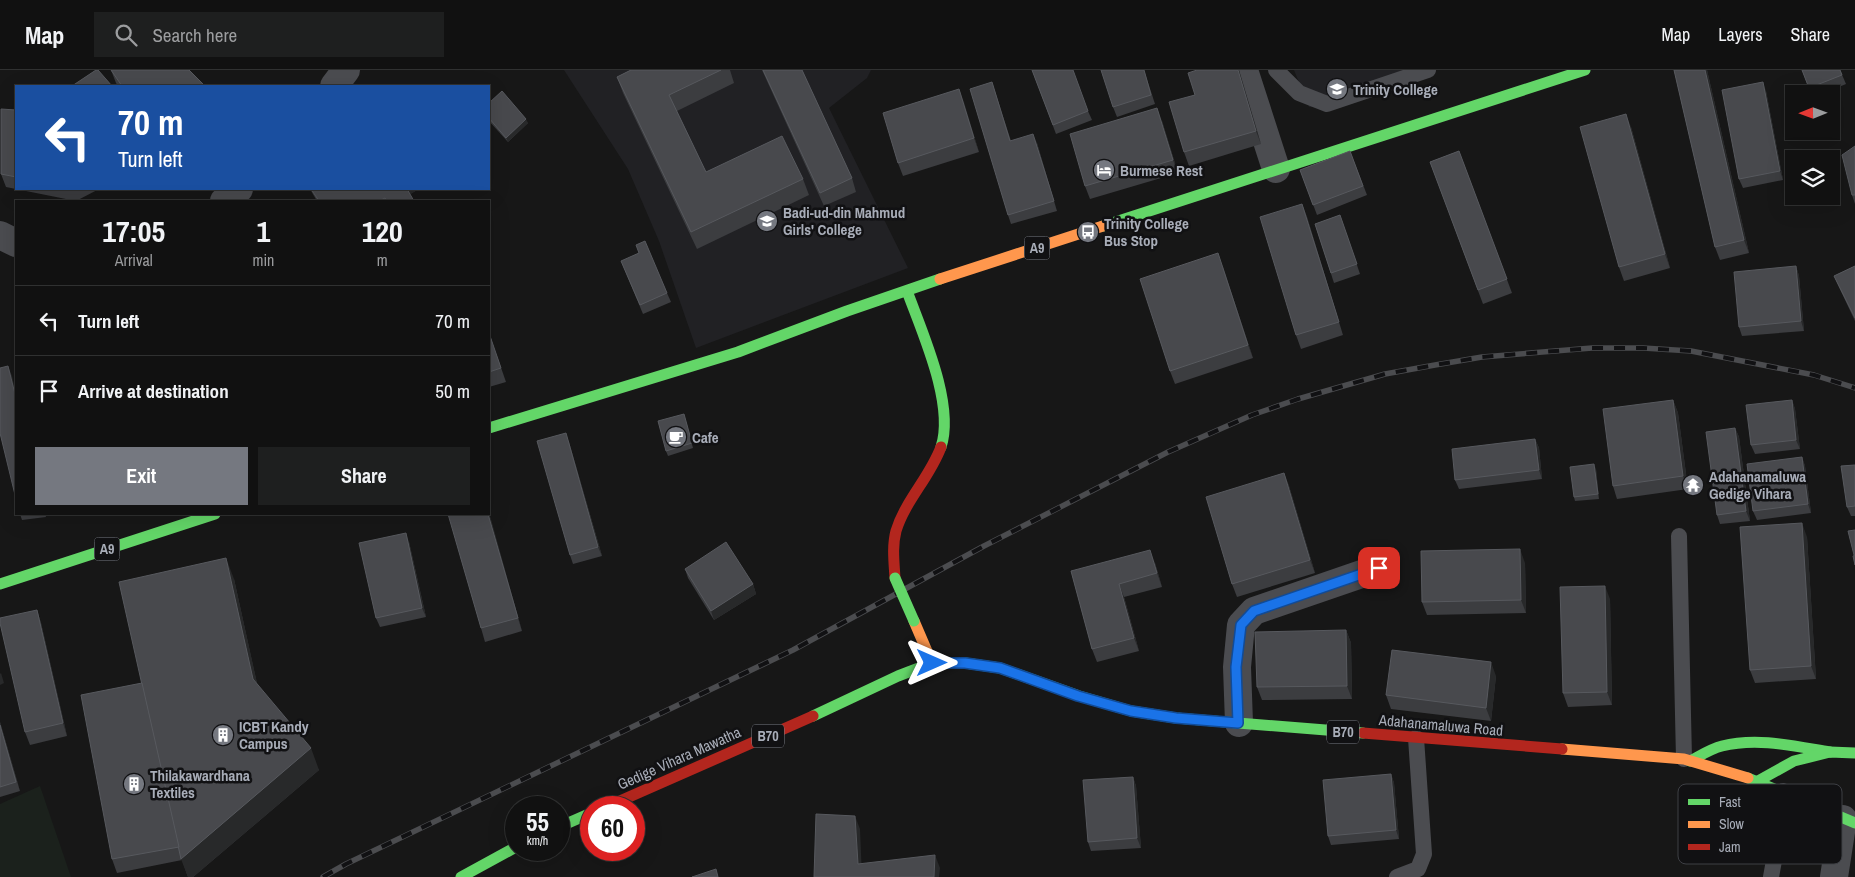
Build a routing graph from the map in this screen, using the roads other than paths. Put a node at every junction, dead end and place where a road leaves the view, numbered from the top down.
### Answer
1 (346, 70) edge
2 (1244, 70) edge
3 (1276, 70) edge
4 (1428, 70) edge
5 (1585, 70) edge
6 (335, 85) edge
7 (1276, 169) junction
8 (238, 190) edge
9 (225, 200) edge
10 (0, 235) edge
11 (15, 242) edge
12 (907, 291) junction
13 (490, 428) edge
14 (212, 515) edge
15 (1680, 536) dead end
16 (1379, 568) dead end
17 (0, 584) edge
18 (932, 663) junction
19 (1238, 723) junction
20 (1416, 738) junction
21 (1830, 752) junction
22 (1855, 753) edge
23 (1687, 760) junction
24 (1758, 781) junction
25 (1765, 784) edge
26 (631, 796) edge
27 (1849, 821) edge
28 (1842, 847) edge
29 (505, 853) edge
30 (1774, 864) edge
31 (1837, 864) edge
32 (461, 877) edge
33 (1397, 877) edge
34 (1771, 877) edge
35 (1834, 877) edge

1 - 6 street
2 - 7 street
3 - 4 lane
5 - 7 main road, A9
7 - 12 main road, A9
8 - 9 street
10 - 11 street
12 - 13 main road, A9
12 - 18 main road, bridge
14 - 17 main road, A9
15 - 23 lane
16 - 19 street
18 - 19 main road, Adahanamaluwa Road / B70
18 - 26 main road, Gedige Vihara Mawatha / B70
19 - 20 main road, Adahanamaluwa Road / B70
20 - 23 main road, Adahanamaluwa Road / B70
20 - 33 lane
21 - 22 main road
21 - 23 main road
21 - 24 main road
23 - 24 main road, Adahanamaluwa Road / B70
24 - 25 main road, Adahanamaluwa Road / B70
27 - 28 street
29 - 32 main road
30 - 34 lane
31 - 35 street

